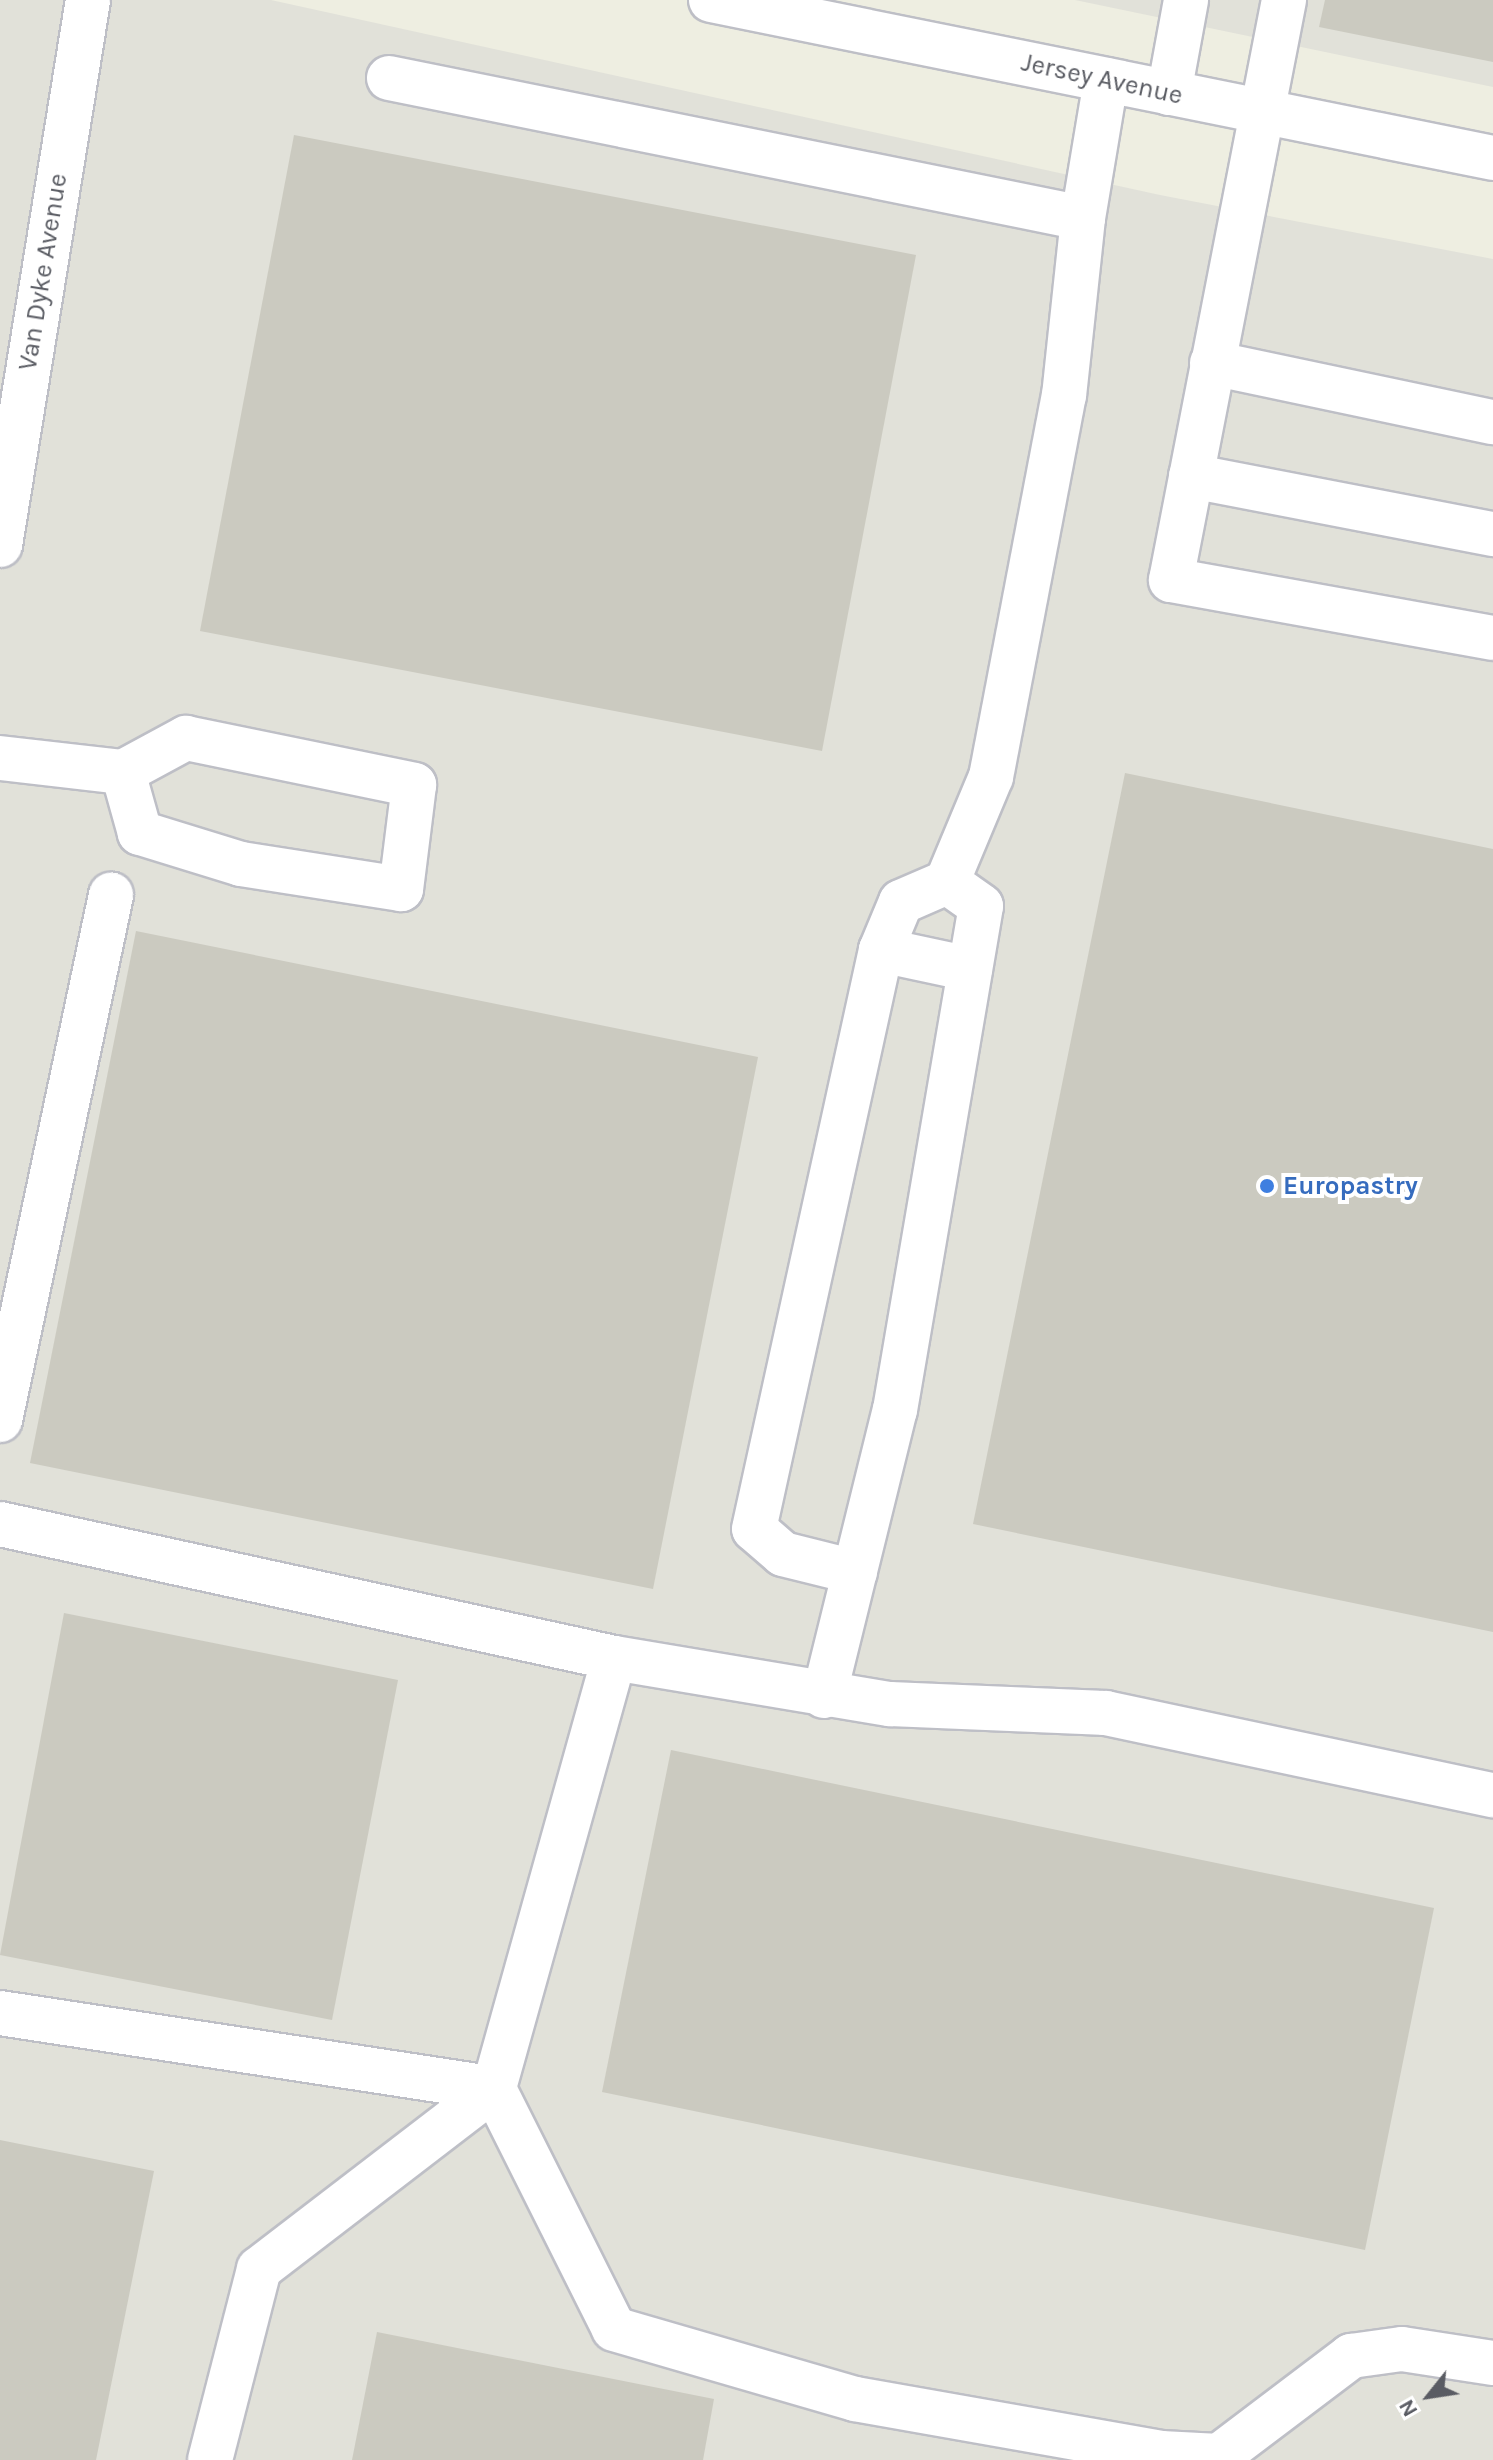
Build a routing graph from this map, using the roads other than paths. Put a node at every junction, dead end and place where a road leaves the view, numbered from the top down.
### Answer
1 (88, 0) edge
2 (711, 0) edge
3 (1186, 0) edge
4 (1284, 0) edge
5 (389, 78) dead end
6 (1106, 80) junction
7 (1169, 93) junction
8 (1260, 111) junction
9 (1493, 158) edge
10 (1083, 218) junction
11 (1212, 363) junction
12 (1493, 422) edge
13 (1191, 476) junction
14 (1493, 534) edge
15 (0, 545) edge
16 (1493, 638) edge
17 (0, 758) edge
18 (123, 772) junction
19 (947, 882) junction
20 (111, 895) dead end
21 (887, 935) junction
22 (973, 955) junction
23 (0, 1420) edge
24 (0, 1524) edge
25 (855, 1572) junction
26 (614, 1658) junction
27 (824, 1696) junction
28 (1493, 1795) edge
29 (0, 2013) edge
30 (494, 2089) junction
31 (1493, 2363) edge
32 (210, 2460) edge

1 - 15 street, Van Dyke Avenue
2 - 6 street, Jersey Avenue
3 - 7 street
4 - 8 street
5 - 10 street
6 - 7 street, Jersey Avenue
6 - 10 street
7 - 8 street, Jersey Avenue
8 - 9 street, Jersey Avenue
8 - 11 street
10 - 19 street
11 - 12 street
11 - 13 street
13 - 14 street
13 - 16 street
17 - 18 street
18 - 18 street
19 - 21 street
19 - 22 street
20 - 23 street
21 - 22 street
21 - 25 street
22 - 25 street
24 - 26 street
25 - 27 street
26 - 27 street
26 - 30 street
27 - 28 street
29 - 30 street
30 - 31 street
30 - 32 street

